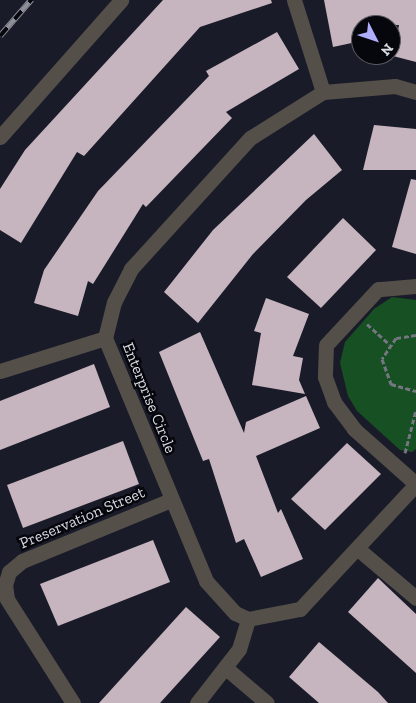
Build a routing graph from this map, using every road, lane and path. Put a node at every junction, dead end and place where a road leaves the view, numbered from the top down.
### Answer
1 (121, 0) edge
2 (294, 0) edge
3 (323, 92) junction
4 (416, 92) edge
5 (0, 138) edge
6 (416, 286) edge
7 (355, 314) junction
8 (416, 335) edge
9 (106, 338) junction
10 (389, 344) junction
11 (0, 371) edge
12 (416, 391) edge
13 (416, 410) edge
14 (395, 465) junction
15 (416, 484) edge
16 (171, 500) junction
17 (358, 549) junction
18 (416, 598) edge
19 (248, 619) junction
20 (227, 668) junction
21 (73, 703) edge
22 (197, 703) edge
23 (267, 703) edge

1 - 5 street
2 - 3 street
3 - 4 street, Enterprise Circle
3 - 9 street, Enterprise Circle
6 - 7 street
7 - 10 path
7 - 14 street
8 - 10 path
9 - 11 street
9 - 16 street, Enterprise Circle
10 - 12 path
13 - 14 path
14 - 15 street
15 - 17 street
16 - 19 street, Enterprise Circle
16 - 21 street, Preservation Street
17 - 18 street
17 - 19 street
19 - 20 street
20 - 22 street
20 - 23 street

